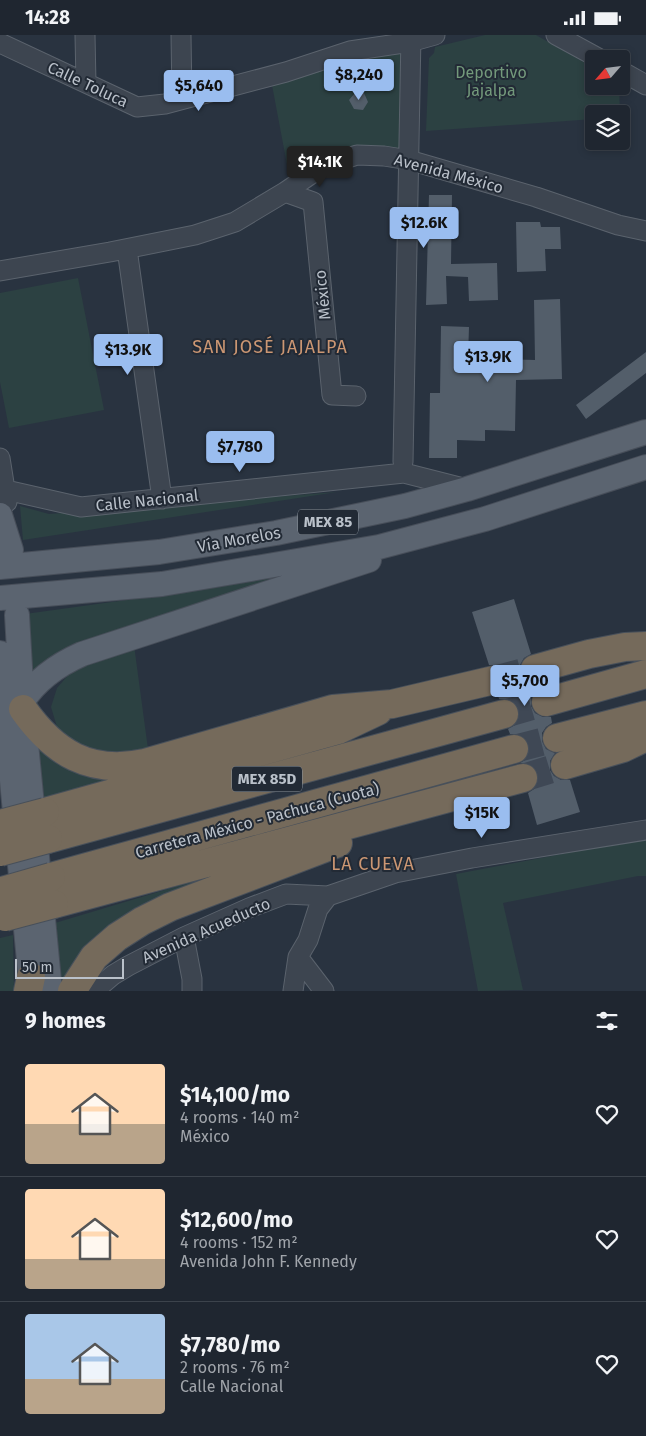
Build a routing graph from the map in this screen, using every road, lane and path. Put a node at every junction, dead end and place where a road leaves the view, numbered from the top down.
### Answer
1 (85, 35) edge
2 (181, 35) edge
3 (435, 35) edge
4 (556, 35) edge
5 (410, 38) edge
6 (0, 43) edge
7 (585, 51) edge
8 (630, 76) edge
9 (86, 83) junction
10 (646, 85) edge
11 (182, 99) junction
12 (409, 160) junction
13 (285, 192) junction
14 (646, 231) edge
15 (128, 249) junction
16 (0, 271) edge
17 (356, 396) dead end
18 (646, 432) edge
19 (0, 458) edge
20 (403, 462) dead end
21 (646, 467) edge
22 (467, 489) junction
23 (6, 490) junction
24 (162, 499) junction
25 (0, 515) edge
26 (413, 538) junction
27 (7, 554) edge
28 (0, 598) edge
29 (17, 615) tunnel mouth
30 (646, 646) edge
31 (0, 653) edge
32 (535, 669) tunnel mouth
33 (646, 674) edge
34 (494, 680) tunnel mouth
35 (546, 702) tunnel mouth
36 (392, 704) junction
37 (22, 706) junction
38 (504, 714) tunnel mouth
39 (646, 715) edge
40 (0, 733) edge
41 (646, 737) edge
42 (557, 738) tunnel mouth
43 (514, 749) tunnel mouth
44 (565, 765) tunnel mouth
45 (10, 767) junction
46 (523, 778) tunnel mouth
47 (386, 813) junction
48 (0, 825) edge
49 (646, 830) edge
50 (0, 852) edge
51 (1, 891) edge
52 (328, 896) junction
53 (2, 918) edge
54 (184, 937) junction
55 (298, 957) junction
56 (35, 987) edge
57 (72, 991) edge
58 (94, 991) edge
59 (192, 991) edge
60 (294, 991) edge
61 (324, 991) edge

1 - 9 street
2 - 11 street
3 - 5 street, Calle Toluca
4 - 7 street
5 - 11 street, Calle Toluca
5 - 12 street
6 - 9 street, Calle Toluca
8 - 10 street
9 - 11 street, Calle Toluca
12 - 13 street, Avenida México
12 - 14 street, Avenida México
12 - 20 street
13 - 15 street, Avenida México
13 - 17 street, México
15 - 16 street, Avenida México
15 - 24 street
18 - 22 main road, Vía Morelos / MEX 85
19 - 23 street
21 - 26 main road, Vía Morelos / MEX 85
22 - 24 street, Calle Nacional
22 - 27 main road, Vía Morelos / MEX 85
23 - 24 street, Calle Nacional
23 - 27 street
25 - 27 main road
26 - 28 main road, Vía Morelos / MEX 85
26 - 37 main road
29 - 37 main road
30 - 32 highway
31 - 45 main road
33 - 35 highway
34 - 36 highway
36 - 37 highway
36 - 48 highway, bridge
37 - 56 main road
38 - 50 highway, MEX 85D, bridge
39 - 42 highway
40 - 45 main road
41 - 44 highway
43 - 51 highway, Carretera México - Pachuca (Cuota) / MEX 85D, bridge
45 - 56 main road
46 - 47 highway
47 - 53 highway, bridge
47 - 57 highway
49 - 52 street, Avenida Acueducto
52 - 54 street, Avenida Acueducto
52 - 55 street
54 - 58 street, Avenida Acueducto
54 - 59 street
55 - 60 street
55 - 61 street

